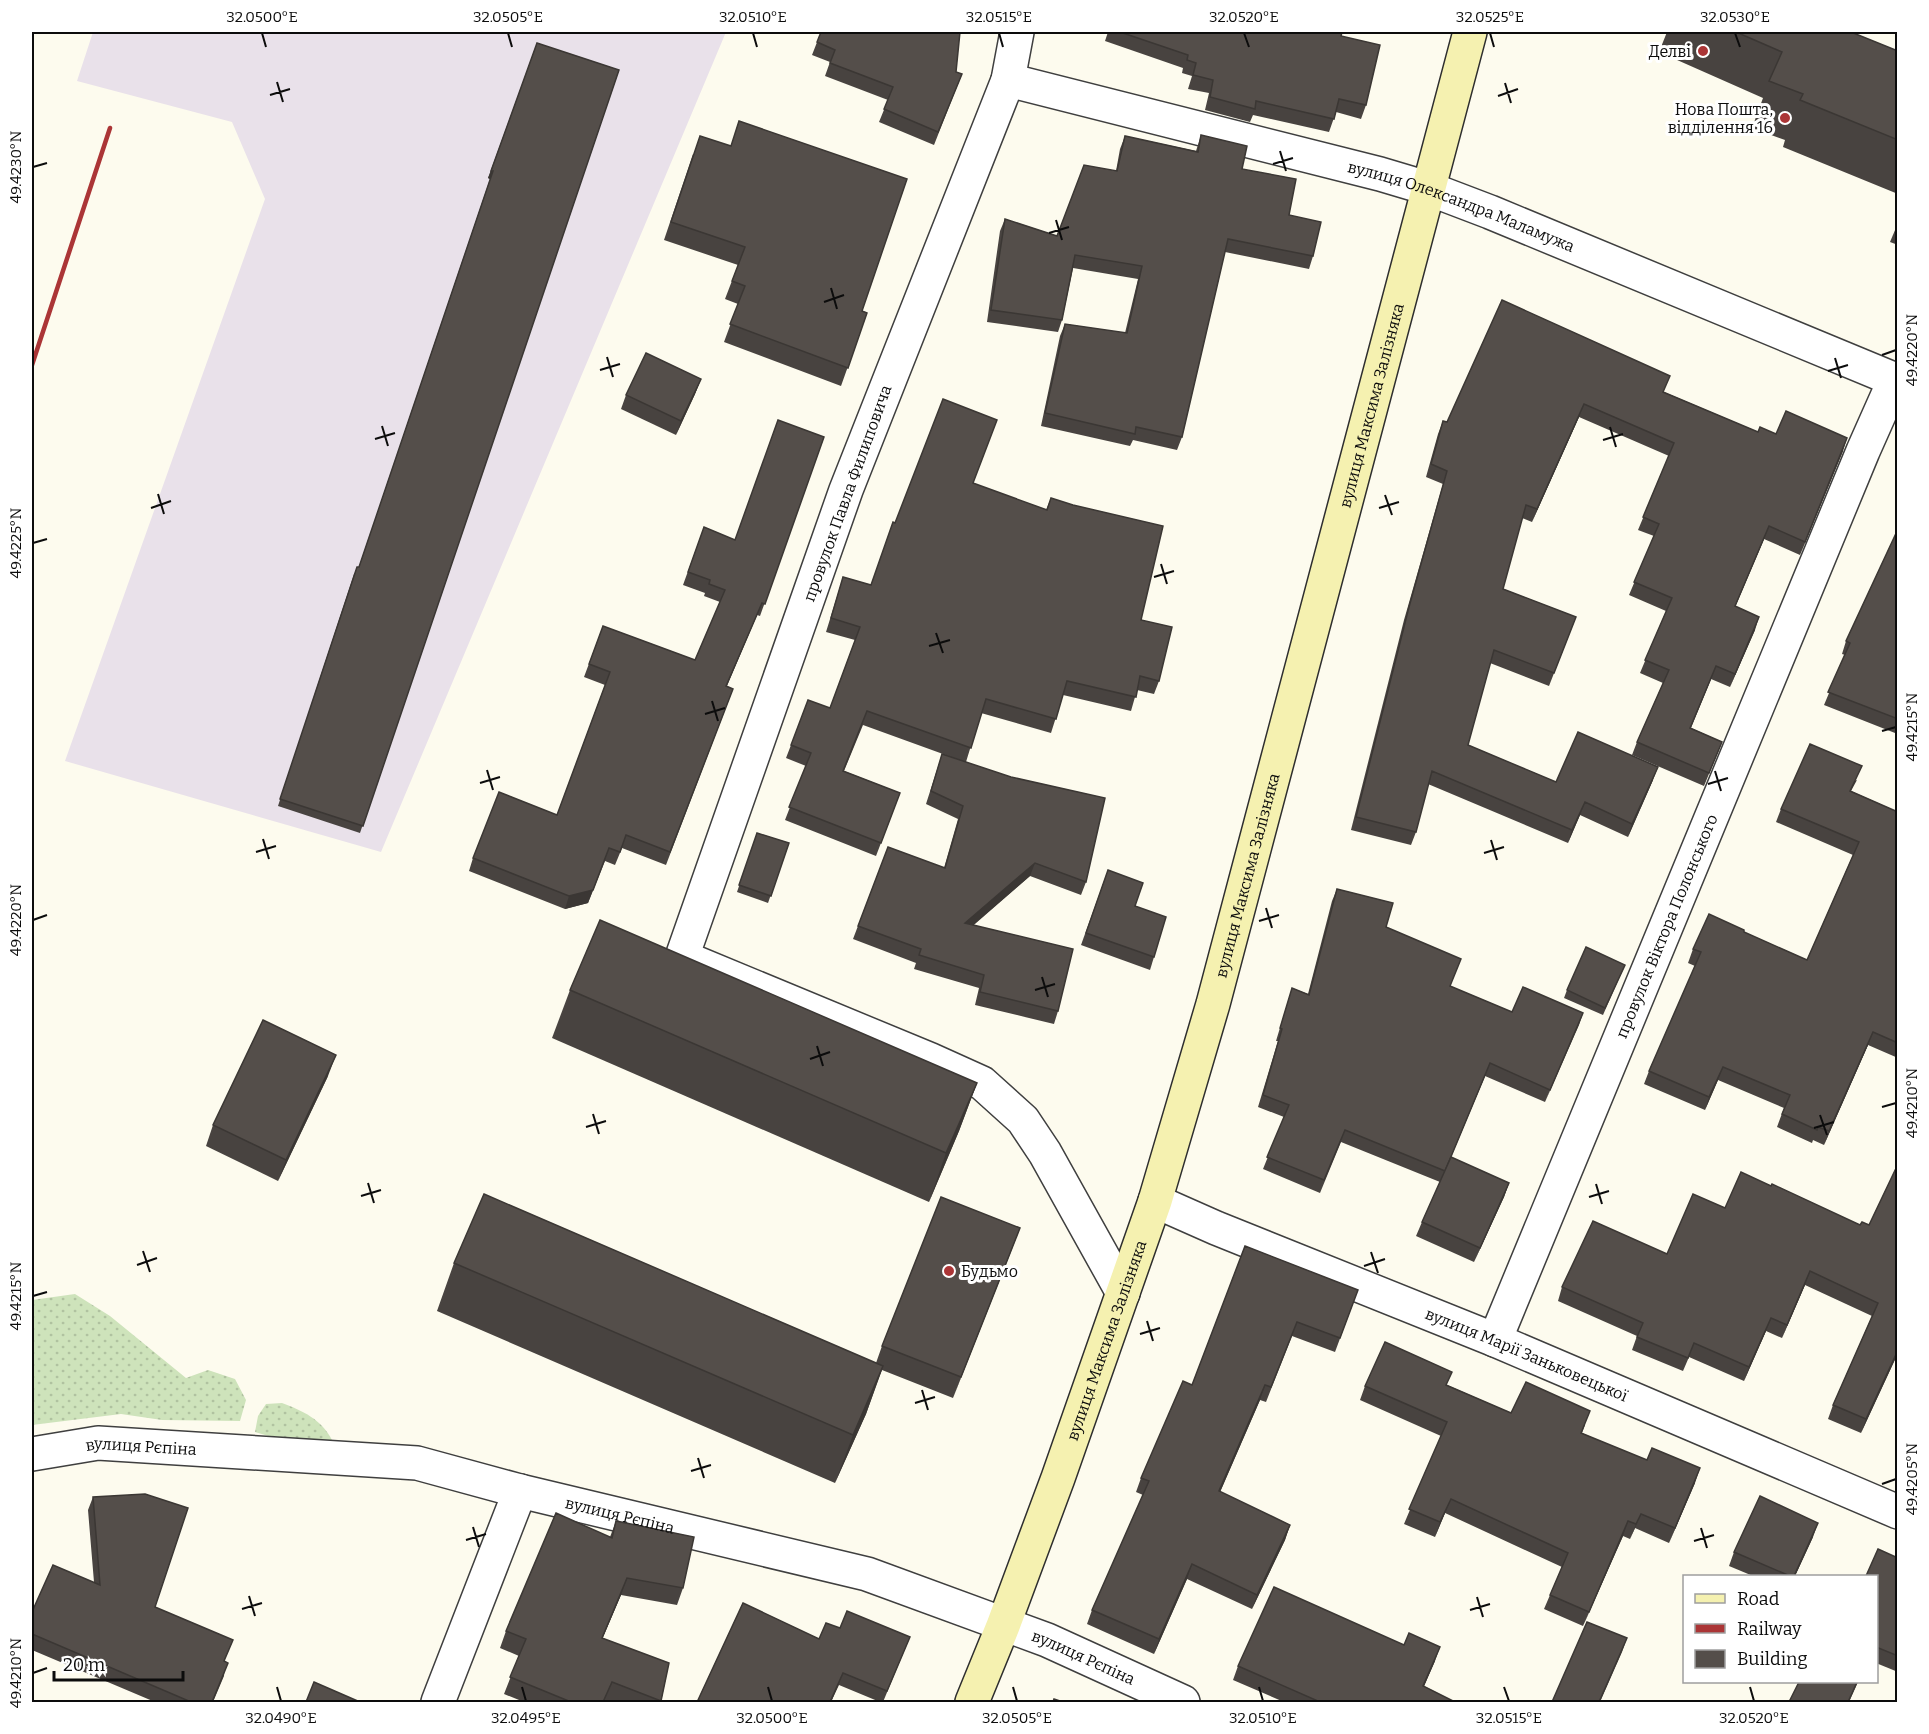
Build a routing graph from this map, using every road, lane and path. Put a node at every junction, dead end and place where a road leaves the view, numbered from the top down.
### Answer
1 (1017, 32) edge
2 (1470, 32) edge
3 (1008, 80) junction
4 (1427, 188) junction
5 (1896, 380) edge
6 (1155, 1201) junction
7 (1123, 1293) junction
8 (1495, 1340) junction
9 (32, 1454) edge
10 (520, 1491) junction
11 (1898, 1512) edge
12 (1003, 1626) junction
13 (438, 1702) edge
14 (972, 1702) edge
15 (1183, 1702) edge

1 - 3 street, провулок Павла Филиповича
2 - 4 main road, вулиця Максима Залізняка
3 - 4 street, вулиця Олександра Маламужа
3 - 7 street, провулок Павла Филиповича
4 - 5 street, вулиця Олександра Маламужа
4 - 6 main road, вулиця Максима Залізняка
5 - 8 street, провулок Віктора Полонського
6 - 7 main road, вулиця Максима Залізняка
6 - 8 street, вулиця Марії Заньковецької
7 - 12 main road, вулиця Максима Залізняка
8 - 11 street, вулиця Марії Заньковецької
9 - 10 street, вулиця Рєпіна
10 - 12 street, вулиця Рєпіна
10 - 13 street
12 - 14 main road, вулиця Максима Залізняка
12 - 15 street, вулиця Рєпіна

